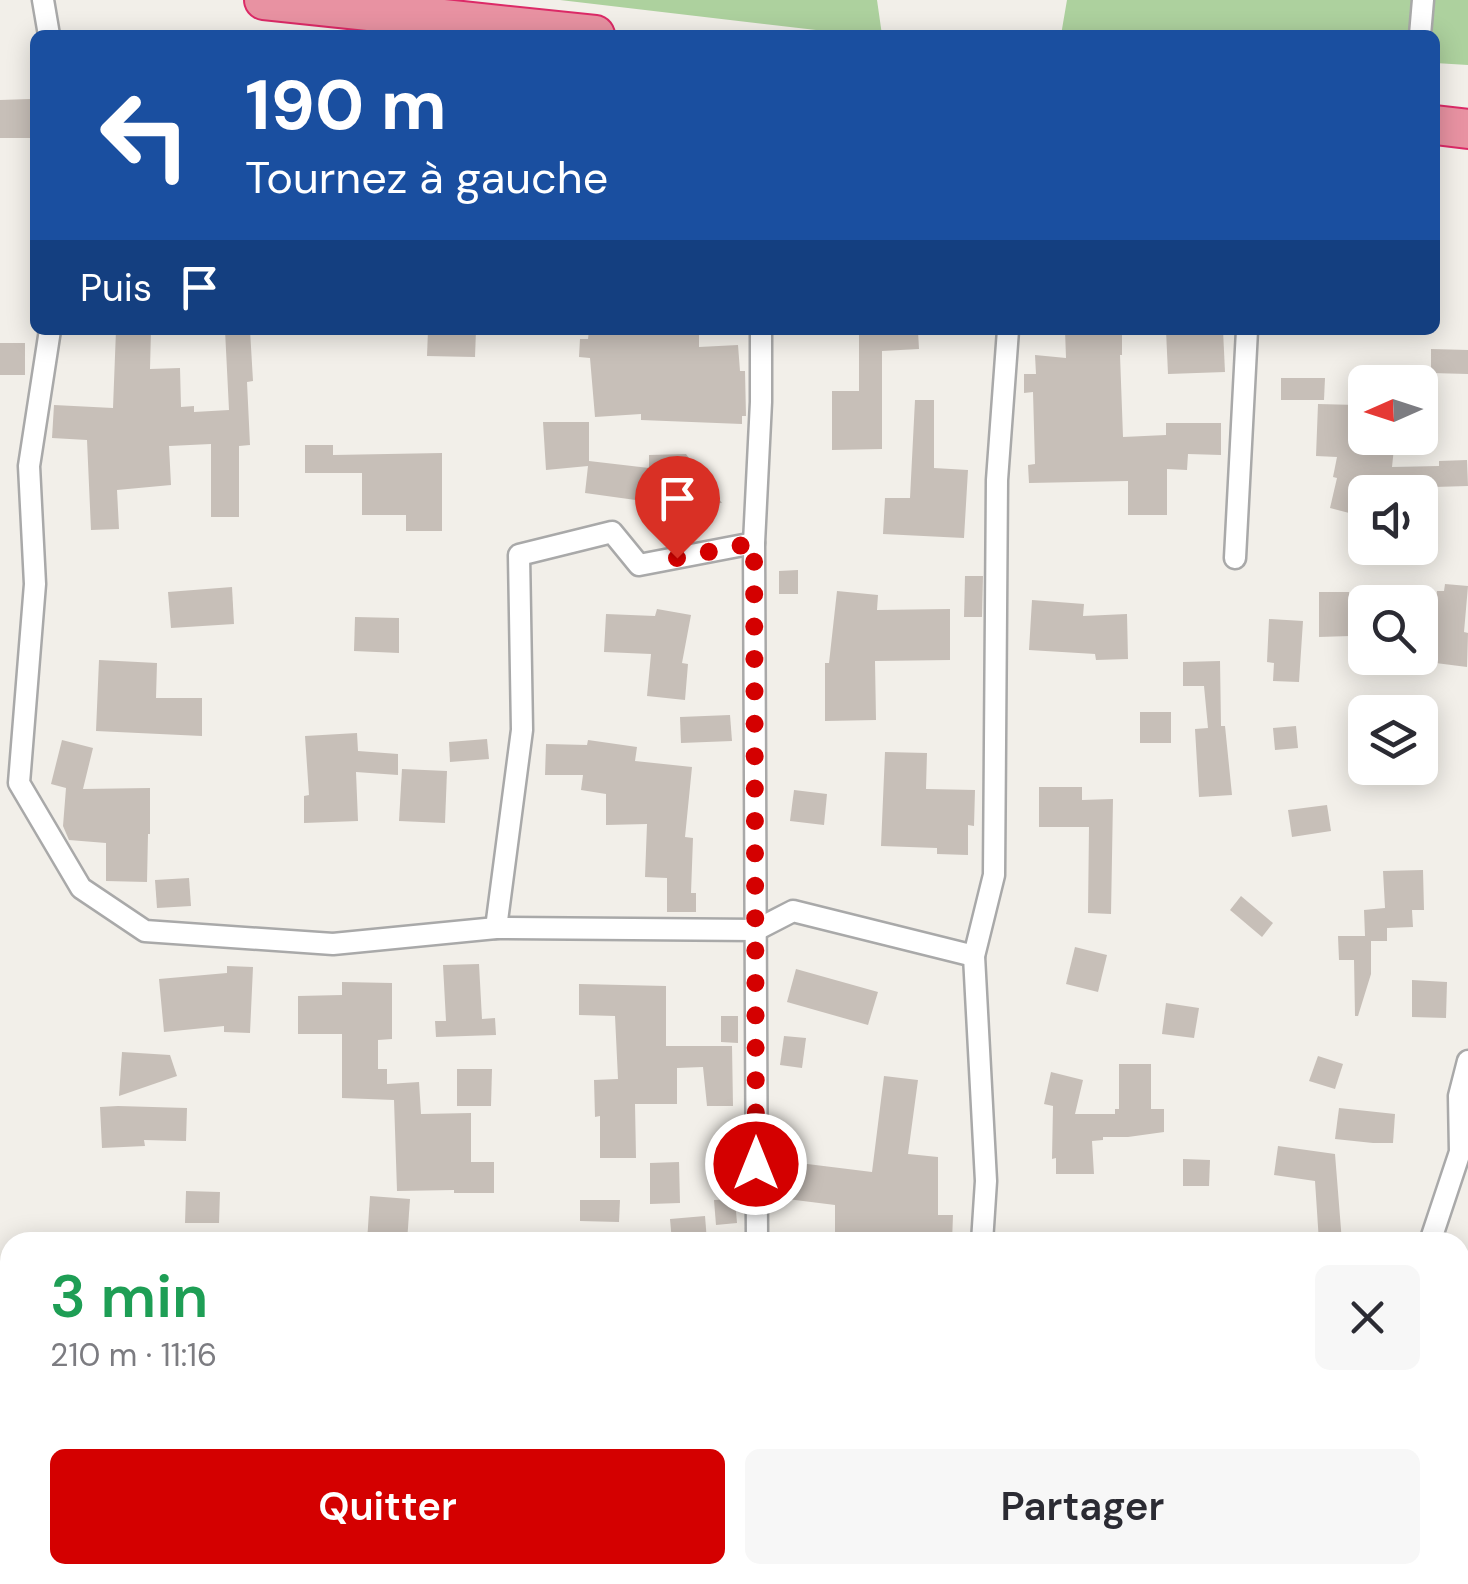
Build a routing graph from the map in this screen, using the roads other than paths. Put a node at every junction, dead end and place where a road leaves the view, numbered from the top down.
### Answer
1 (44, 0) edge
2 (264, 0) edge
3 (1423, 0) edge
4 (48, 30) edge
5 (549, 30) edge
6 (1420, 30) edge
7 (1440, 126) edge
8 (1468, 129) edge
9 (49, 335) edge
10 (761, 335) edge
11 (1008, 335) edge
12 (1247, 335) edge
13 (754, 543) junction
14 (1236, 558) dead end
15 (19, 783) junction
16 (0, 796) edge
17 (496, 928) junction
18 (756, 930) junction
19 (974, 956) junction
20 (1468, 1061) edge
21 (757, 1232) edge
22 (983, 1232) edge
23 (1433, 1232) edge

1 - 4 street
2 - 5 highway
3 - 6 street
7 - 8 highway
9 - 15 street
10 - 13 street
11 - 19 street
12 - 14 street
13 - 17 street
13 - 18 street
15 - 16 street
15 - 17 street
17 - 18 street
18 - 19 street
18 - 21 street
19 - 22 street
20 - 23 street

